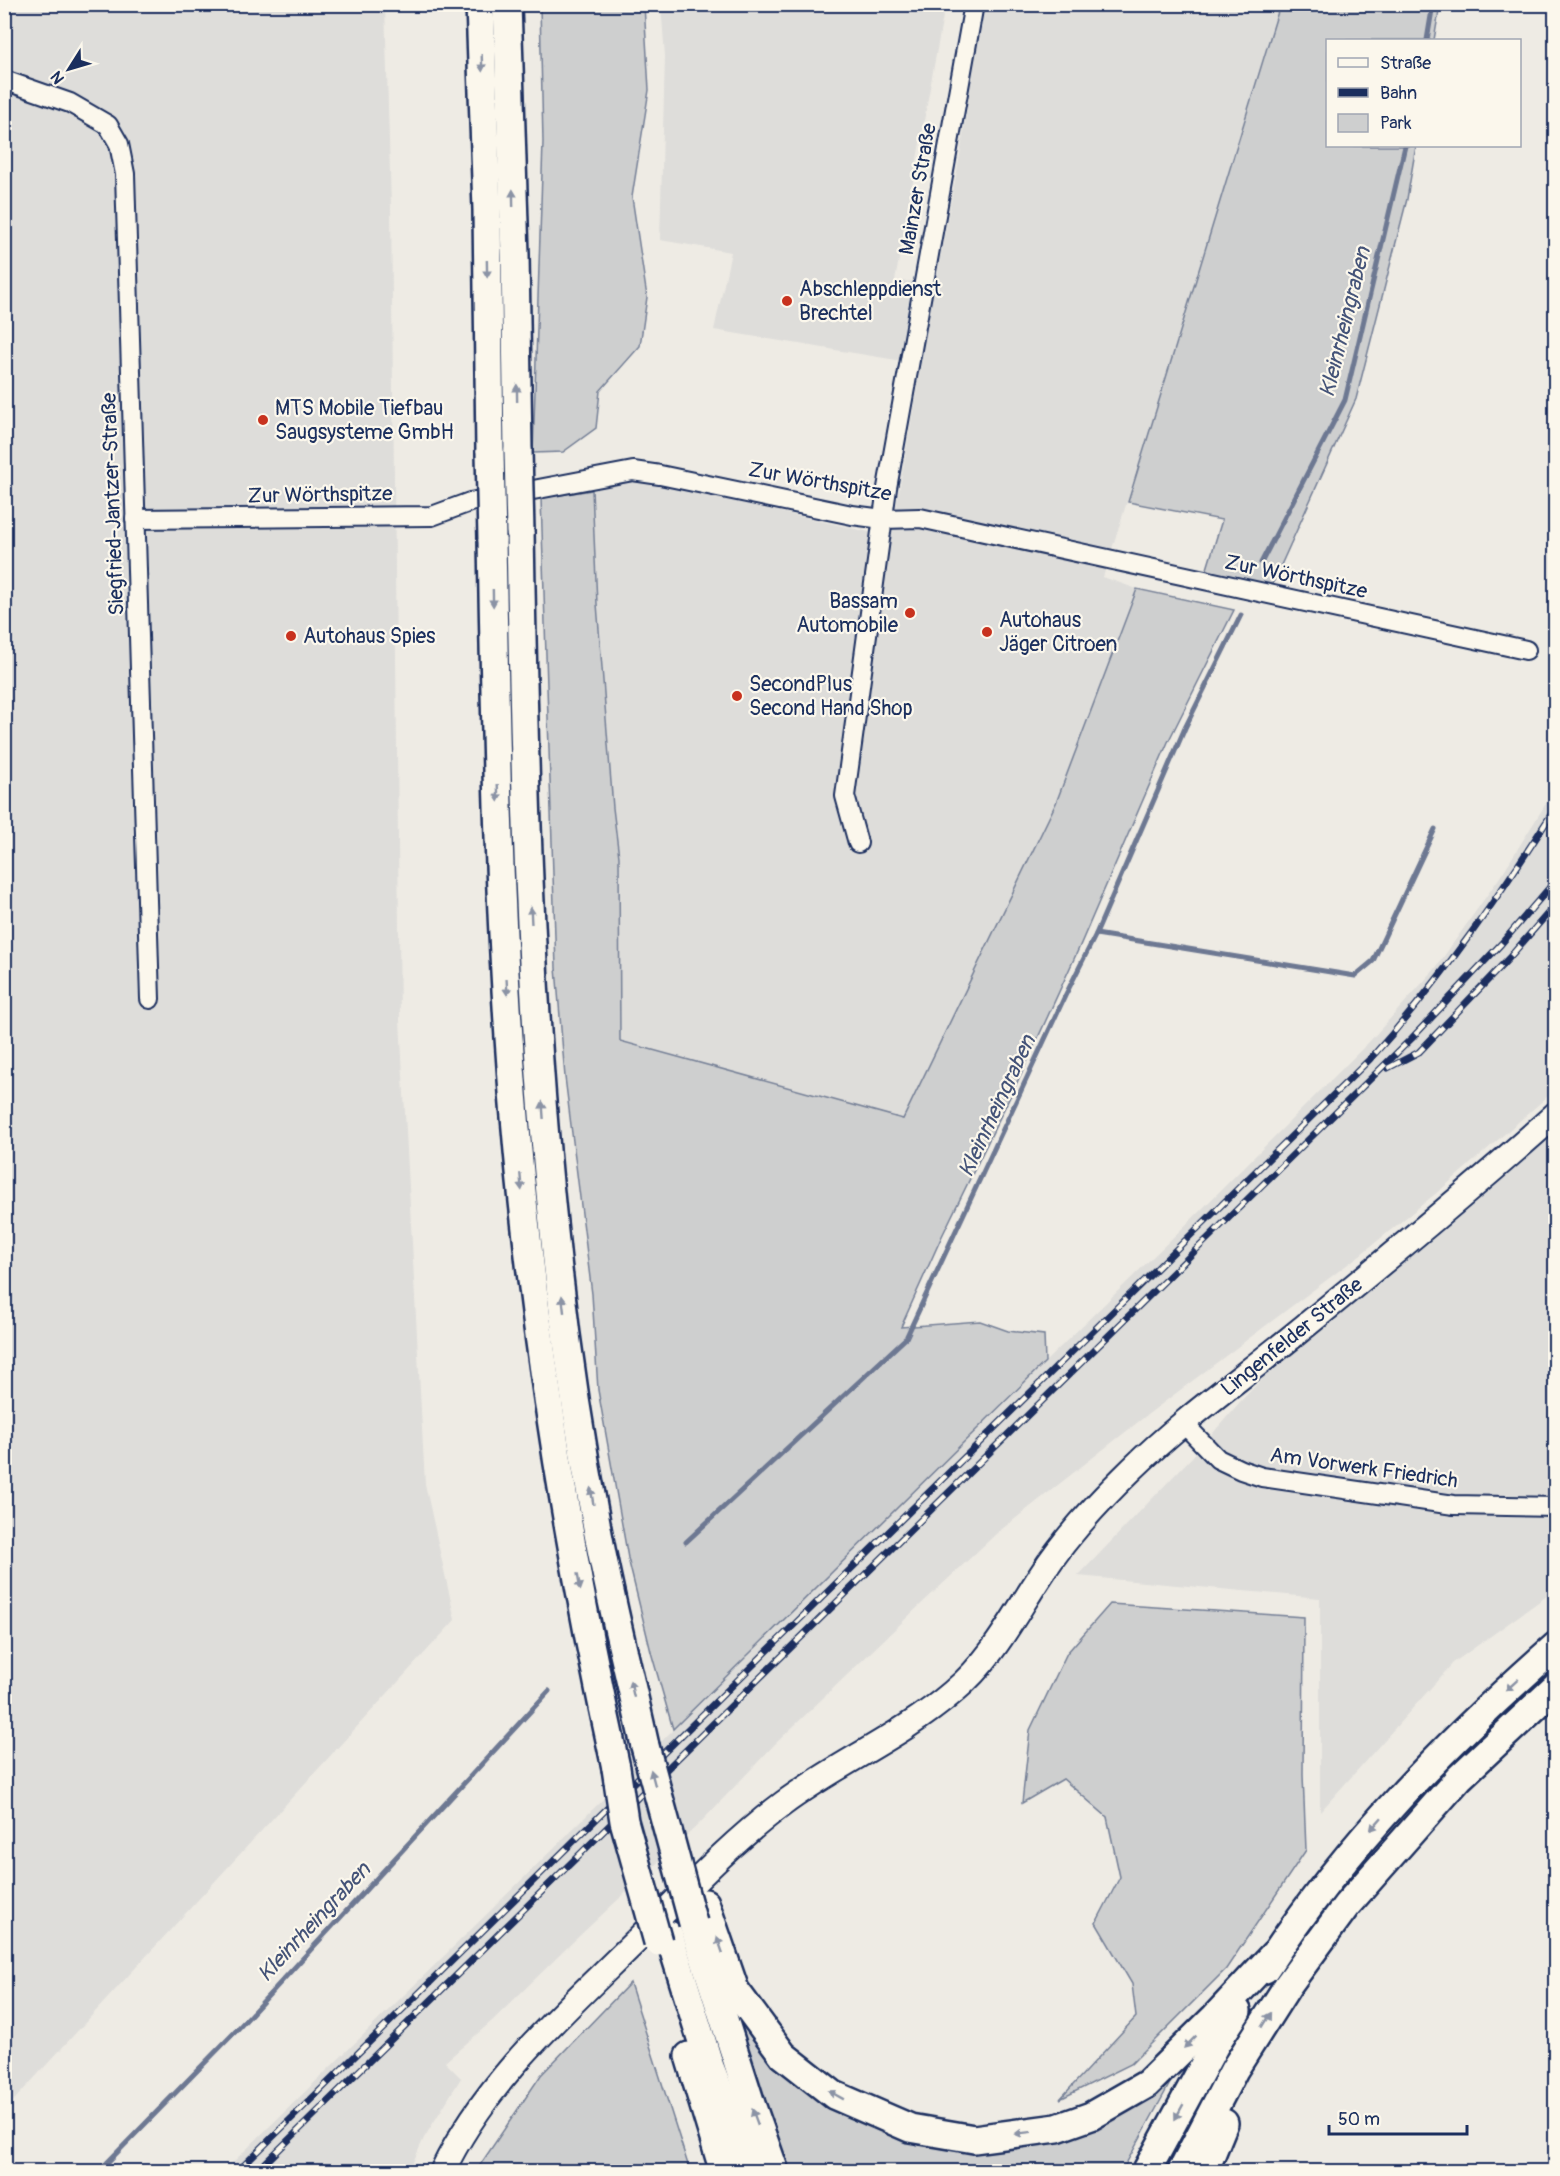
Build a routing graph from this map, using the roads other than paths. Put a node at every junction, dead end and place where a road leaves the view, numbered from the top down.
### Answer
1 (480, 4) edge
2 (507, 4) edge
3 (974, 4) edge
4 (4, 80) edge
5 (135, 519) junction
6 (883, 519) junction
7 (1526, 650) dead end
8 (858, 843) dead end
9 (150, 999) dead end
10 (1556, 1114) edge
11 (1184, 1424) junction
12 (1556, 1507) edge
13 (1556, 1646) edge
14 (1556, 1687) edge
15 (699, 1913) junction
16 (664, 1938) junction
17 (1274, 1954) junction
18 (1234, 2070) junction
19 (442, 2172) edge
20 (724, 2172) edge
21 (751, 2172) edge
22 (775, 2172) edge
23 (1146, 2172) edge
24 (1181, 2172) edge
25 (1203, 2172) edge

1 -> 16 highway, bridge
15 -> 2 highway, bridge
3 - 6 street, Mainzer Straße
4 - 5 street, Siegfried-Jantzer-Straße
5 - 6 street, Zur Wörthspitze
5 - 9 street, Siegfried-Jantzer-Straße
6 - 7 street, Zur Wörthspitze
6 - 8 street, Mainzer Straße
10 - 11 main road, Lingenfelder Straße
11 - 12 street, Am Vorwerk Friedrich
11 - 19 main road, Lingenfelder Straße
13 -> 17 highway
18 -> 14 highway
17 -> 15 highway
22 -> 15 highway
16 - 20 highway
16 - 21 highway
17 -> 23 highway
18 - 24 highway
18 - 25 highway

